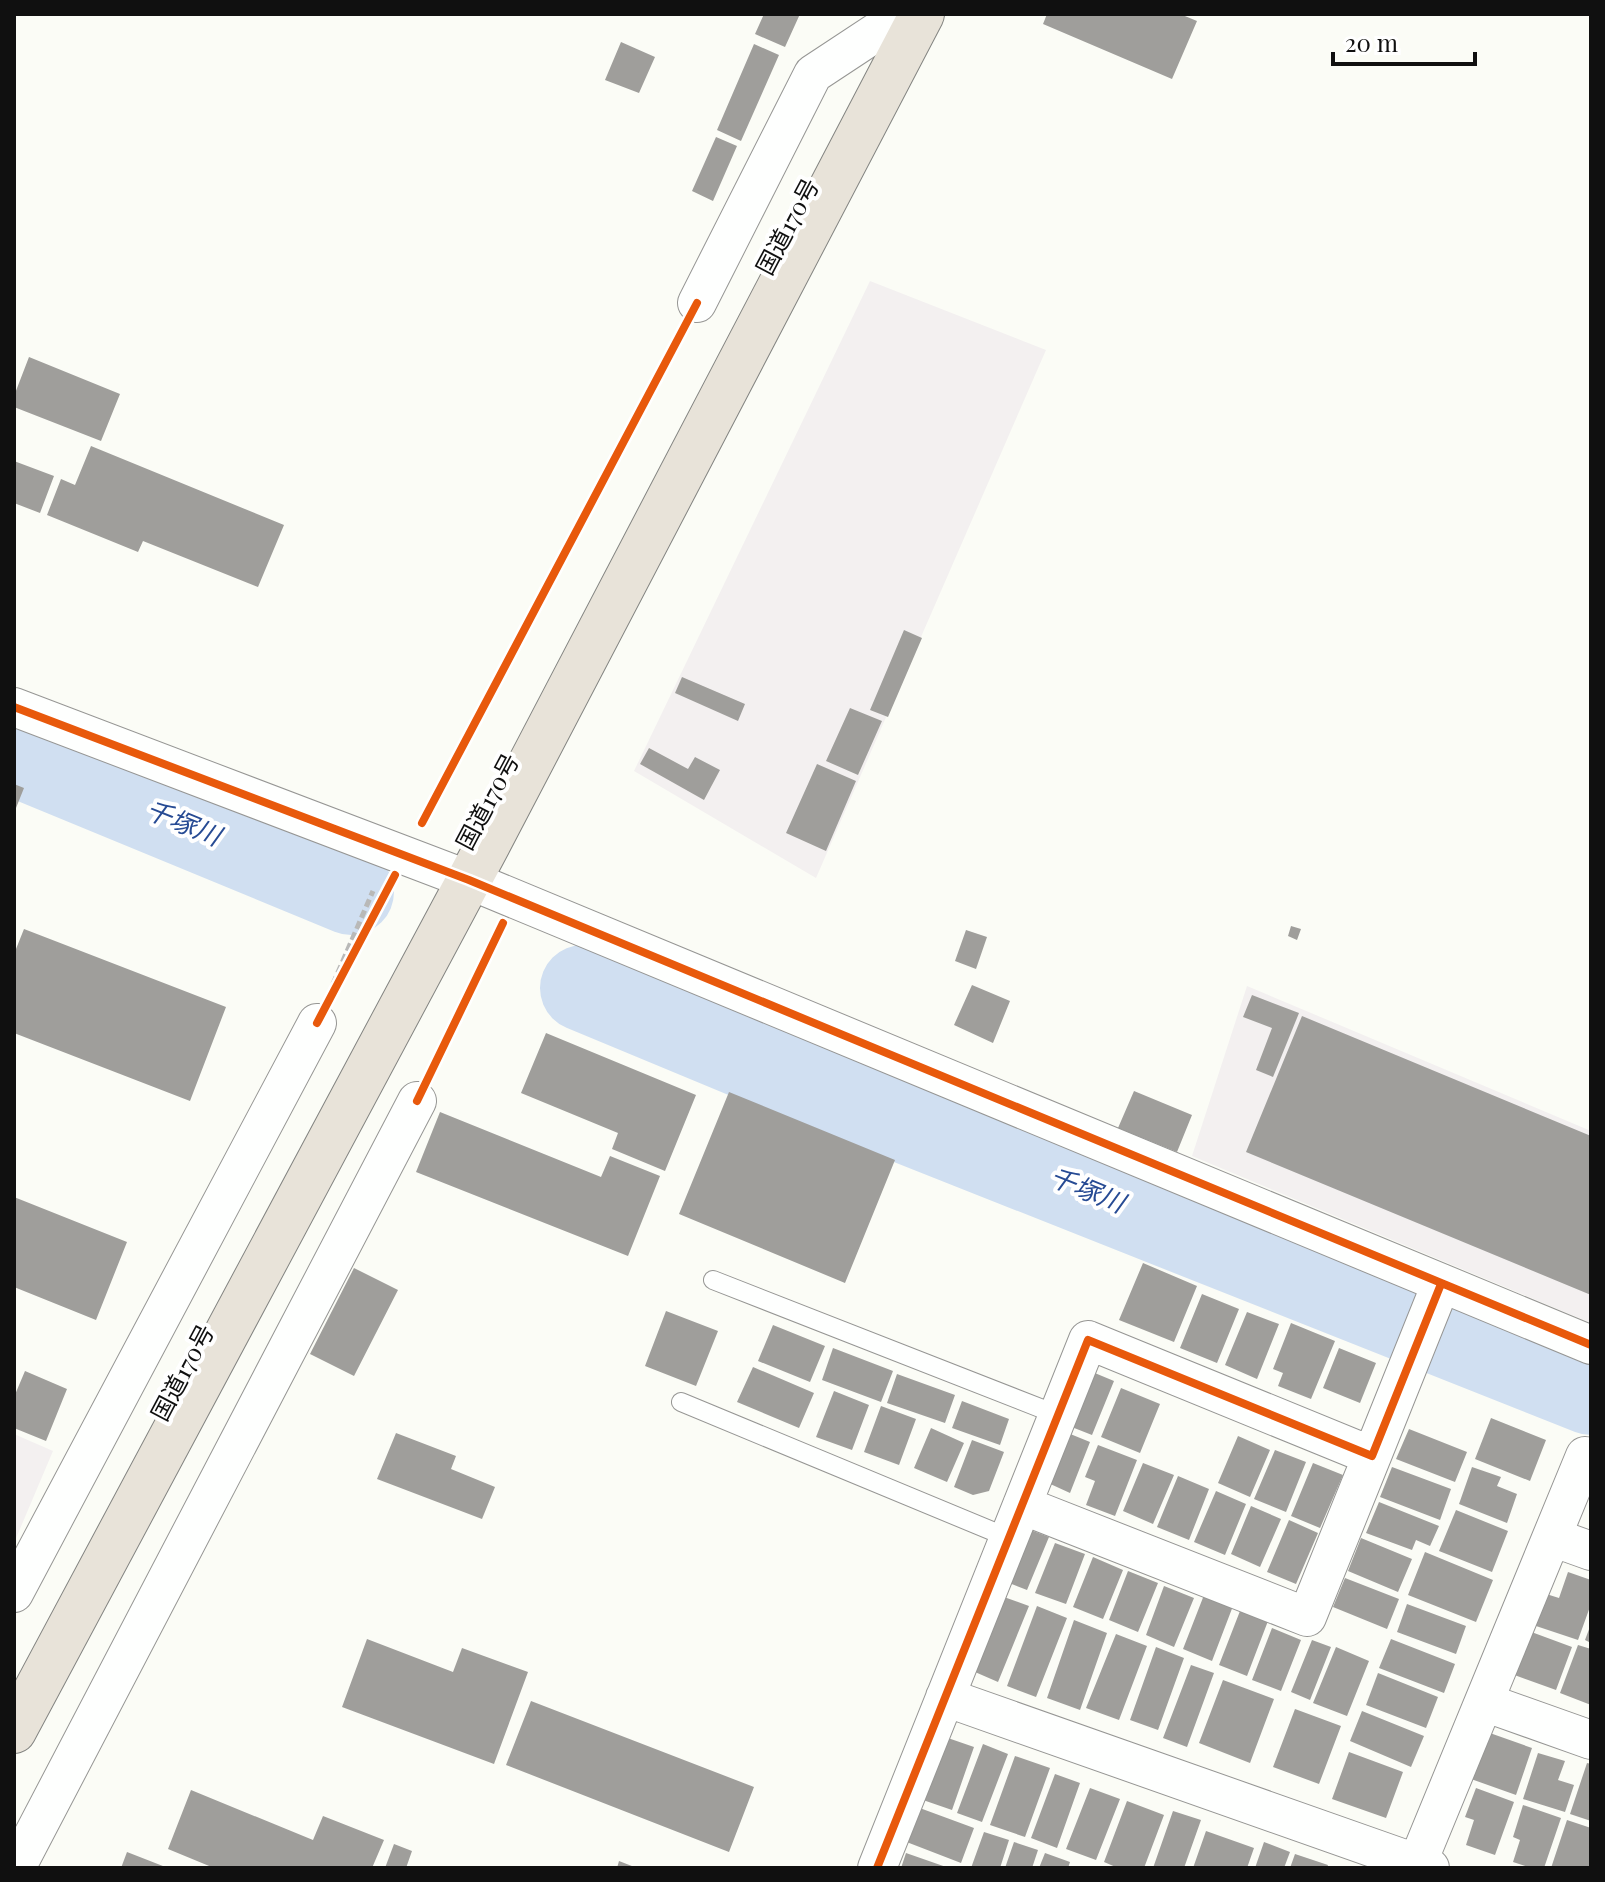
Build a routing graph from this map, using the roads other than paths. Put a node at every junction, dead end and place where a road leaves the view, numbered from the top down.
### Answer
1 (904, 14) edge
2 (922, 14) edge
3 (697, 303) dead end
4 (14, 707) edge
5 (469, 880) junction
6 (317, 1023) road end
7 (417, 1101) dead end
8 (713, 1280) dead end
9 (1430, 1312) junction
10 (1591, 1345) edge
11 (681, 1402) dead end
12 (1058, 1415) junction
13 (1372, 1456) junction
14 (1585, 1456) dead end
15 (1016, 1521) junction
16 (1552, 1537) junction
17 (1591, 1551) edge
18 (14, 1593) edge
19 (945, 1697) junction
20 (1484, 1702) junction
21 (14, 1731) edge
22 (1591, 1740) edge
23 (1424, 1866) edge
24 (16, 1868) edge
25 (877, 1868) edge

1 - 3 street
2 - 5 highway, 国道170号
4 - 5 street
5 - 9 street
5 - 21 highway, 国道170号
6 - 18 street
7 - 24 street
8 - 12 lane
9 - 10 street
9 - 13 street
11 - 15 lane
12 - 13 street
12 - 15 street
13 - 15 street
14 - 16 street
15 - 19 street
16 - 17 street
16 - 20 street
19 - 23 street
19 - 25 street
20 - 22 street
20 - 23 street

